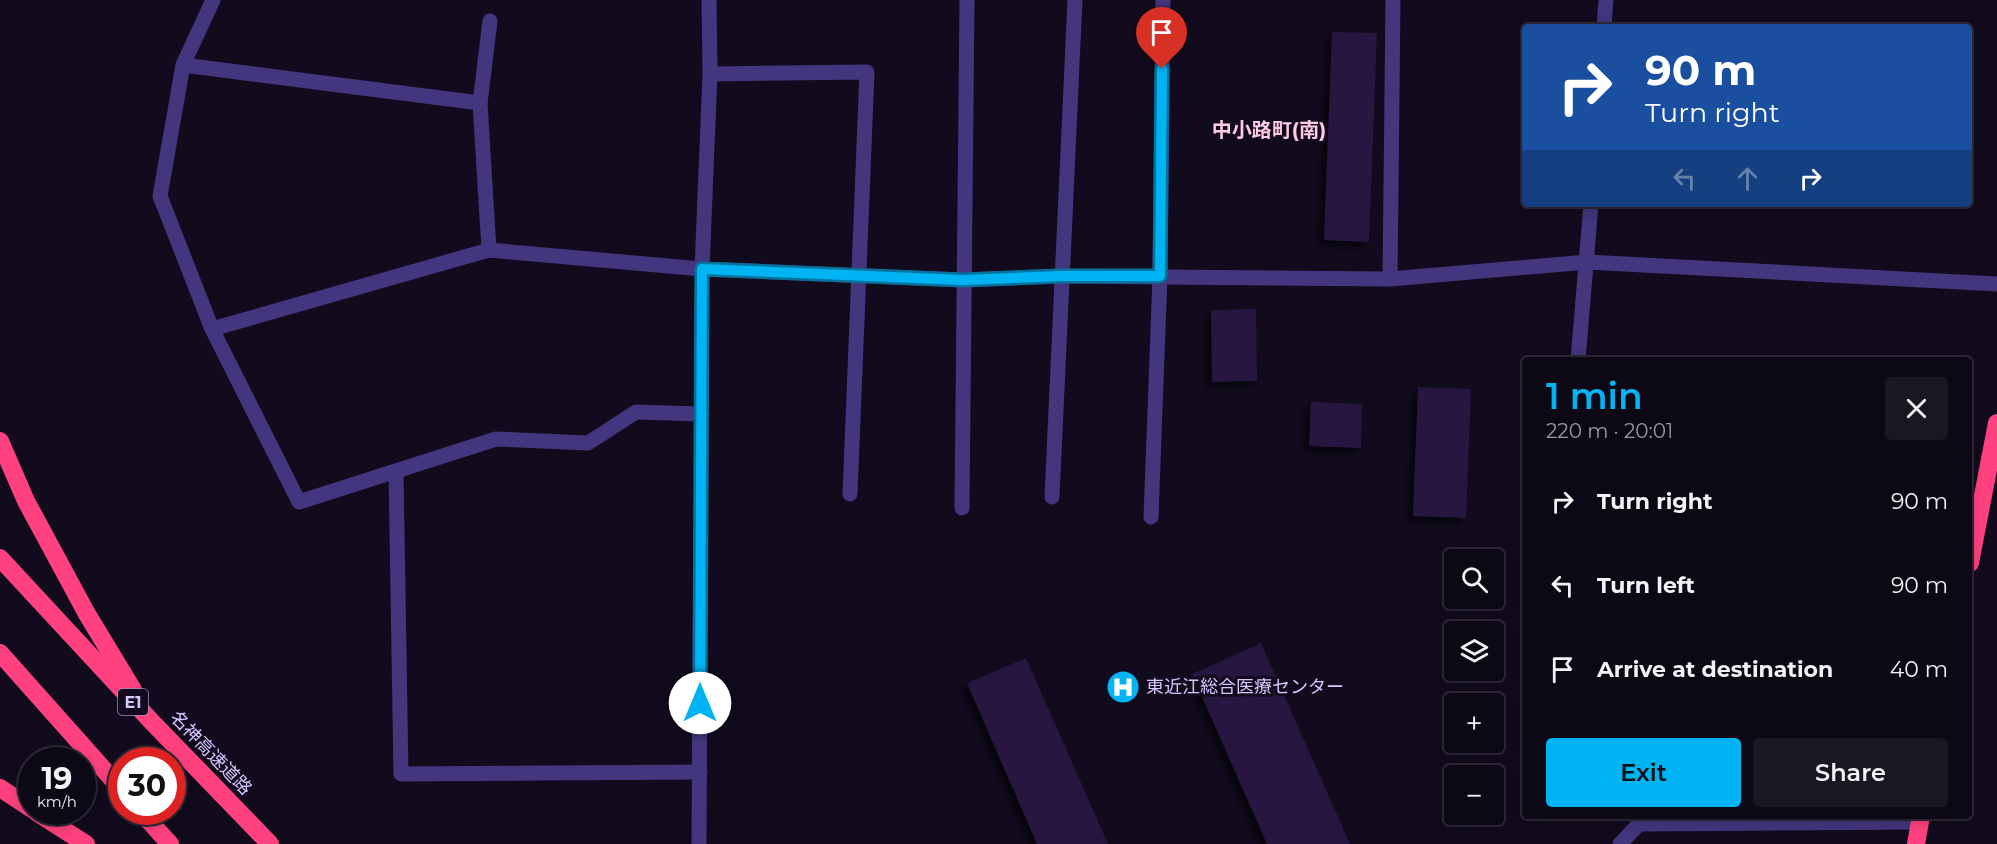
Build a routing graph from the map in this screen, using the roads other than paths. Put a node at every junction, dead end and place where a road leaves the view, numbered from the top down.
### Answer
1 (213, 0) edge
2 (709, 0) edge
3 (967, 0) edge
4 (1075, 0) edge
5 (1163, 0) edge
6 (1393, 0) edge
7 (1606, 0) edge
8 (490, 21) dead end
9 (1604, 24) edge
10 (183, 65) junction
11 (710, 74) junction
12 (480, 103) junction
13 (1591, 207) edge
14 (489, 250) junction
15 (1587, 262) junction
16 (702, 269) junction
17 (859, 276) junction
18 (1061, 276) junction
19 (1160, 276) junction
20 (1390, 279) junction
21 (963, 280) junction
22 (1997, 284) edge
23 (212, 329) junction
24 (1578, 357) edge
25 (702, 414) junction
26 (1997, 423) edge
27 (0, 441) edge
28 (396, 471) junction
29 (850, 494) dead end
30 (1052, 497) dead end
31 (962, 508) dead end
32 (1151, 517) dead end
33 (1972, 554) edge
34 (0, 558) edge
35 (0, 653) edge
36 (152, 722) junction
37 (700, 772) junction
38 (108, 774) edge
39 (0, 788) edge
40 (18, 799) edge
41 (1921, 819) edge
42 (56, 825) edge
43 (153, 825) edge
44 (86, 844) edge
45 (170, 844) edge
46 (270, 844) edge
47 (699, 844) edge
48 (1620, 844) edge
49 (1916, 844) edge

1 - 10 street
2 - 11 street
3 - 21 street
4 - 18 street
5 - 19 street
6 - 20 street
7 - 9 street
8 - 12 street
10 - 12 street
10 - 23 street
11 - 16 street
11 - 17 street
12 - 14 street
13 - 15 street
14 - 16 street
14 - 23 street
15 - 20 street
15 - 22 street
15 - 24 street
16 - 17 street
16 - 25 street
17 - 21 street
17 - 29 street
18 - 19 street
18 - 21 street
18 - 30 street
19 - 20 street
19 - 32 street
21 - 31 street
23 - 28 street
25 - 28 street
25 - 37 street
26 - 33 highway
27 - 36 highway
28 - 37 street
34 - 36 highway, 名神高速道路 / E1
35 - 38 highway
36 - 46 highway, 名神高速道路 / E1
37 - 47 street
39 - 40 highway
41 - 48 street
41 - 49 highway
42 - 44 highway
43 - 45 highway

